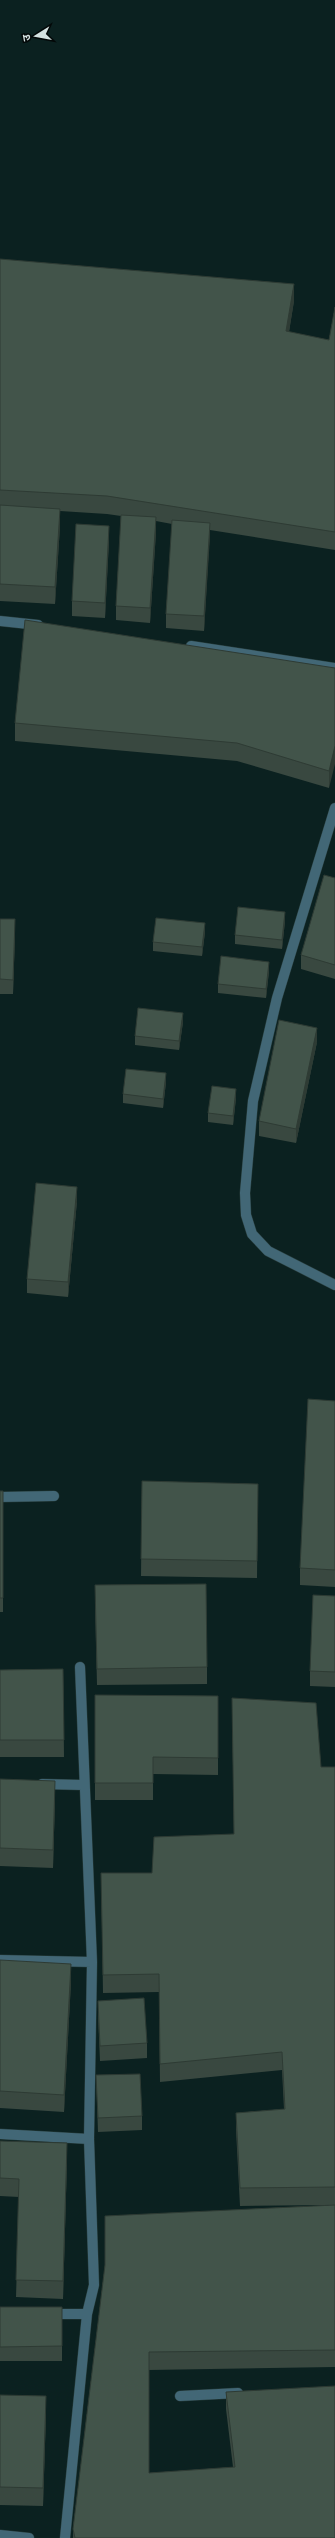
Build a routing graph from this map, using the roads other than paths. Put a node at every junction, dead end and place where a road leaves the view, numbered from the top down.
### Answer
1 (0, 621) edge
2 (46, 626) edge
3 (180, 644) edge
4 (335, 668) edge
5 (335, 808) edge
6 (335, 1285) edge
7 (54, 1496) dead end
8 (0, 1497) edge
9 (80, 1667) dead end
10 (30, 1783) edge
11 (83, 1785) junction
12 (0, 1960) edge
13 (92, 1962) junction
14 (0, 2134) edge
15 (89, 2139) junction
16 (39, 2314) edge
17 (87, 2314) junction
18 (250, 2393) edge
19 (180, 2396) dead end
20 (0, 2535) edge
21 (29, 2538) edge
22 (65, 2538) edge

1 - 2 street
3 - 4 street
5 - 6 street
7 - 8 street
9 - 11 street
10 - 11 street
11 - 13 street
12 - 13 street
13 - 15 street
14 - 15 street
15 - 17 street
16 - 17 street
17 - 22 street
18 - 19 street
20 - 21 street

